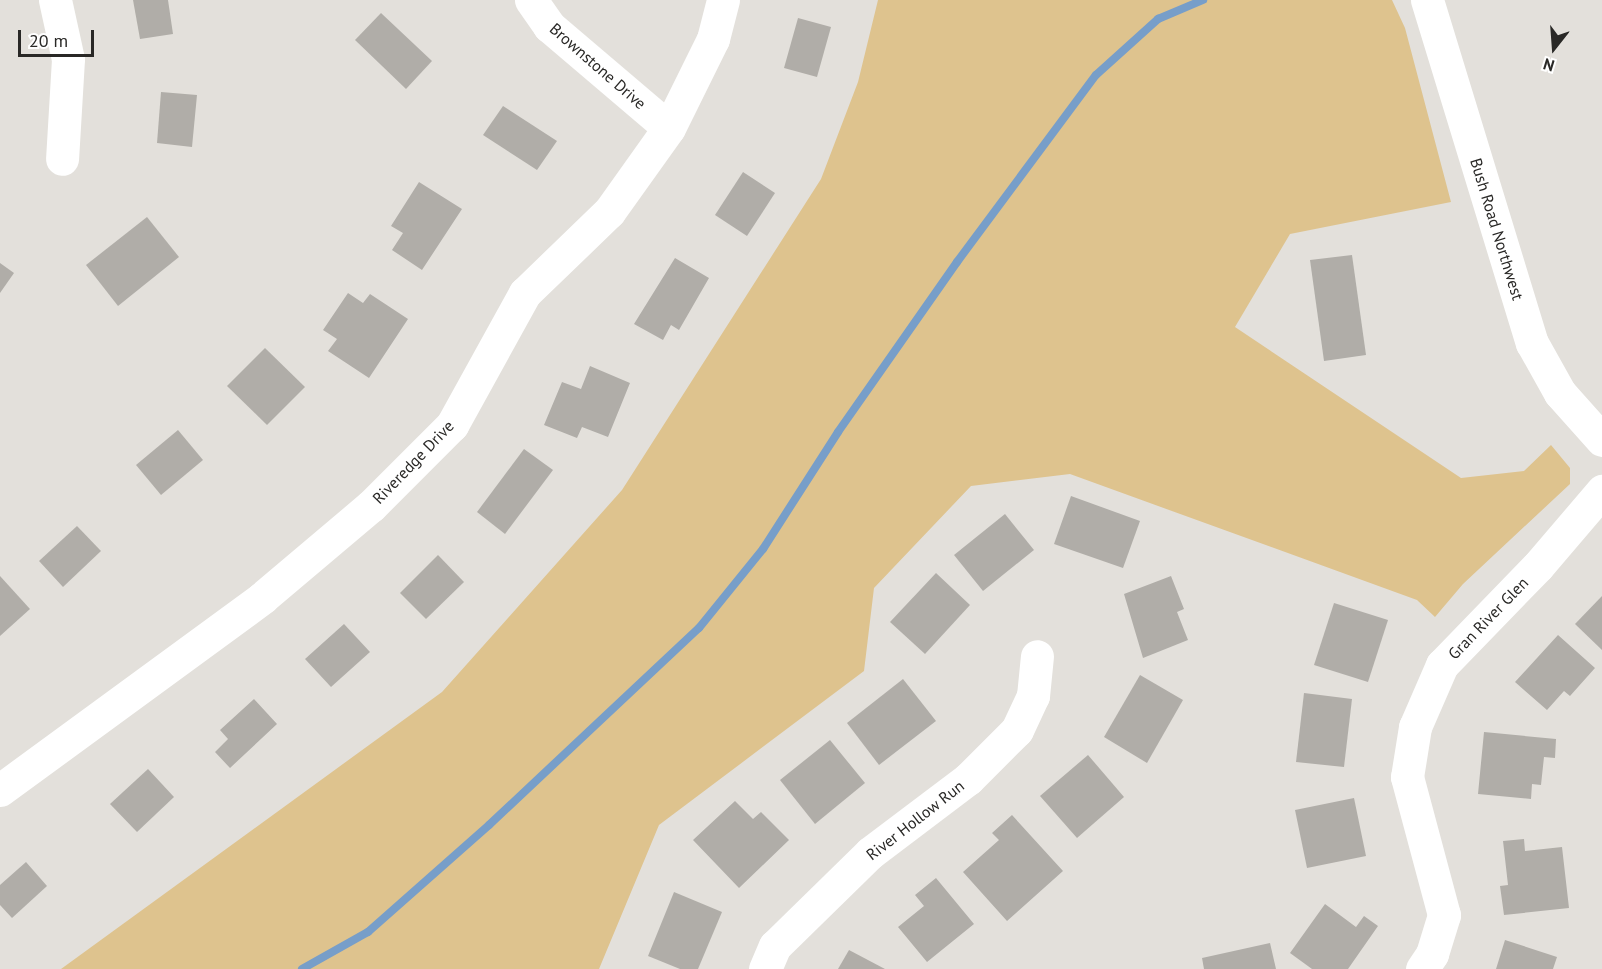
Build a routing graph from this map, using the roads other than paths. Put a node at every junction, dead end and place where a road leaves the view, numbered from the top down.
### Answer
1 (54, 0) edge
2 (531, 0) edge
3 (723, 0) edge
4 (1427, 0) edge
5 (669, 129) junction
6 (62, 159) dead end
7 (1602, 440) edge
8 (1602, 491) edge
9 (1037, 656) dead end
10 (0, 790) edge
11 (765, 969) edge
12 (1422, 969) edge

1 - 6 street
2 - 5 street, Brownstone Drive
3 - 5 street, Riveredge Drive
4 - 7 street, Bush Road Northwest
5 - 10 street, Riveredge Drive
8 - 12 street, Gran River Glen
9 - 11 street, River Hollow Run

